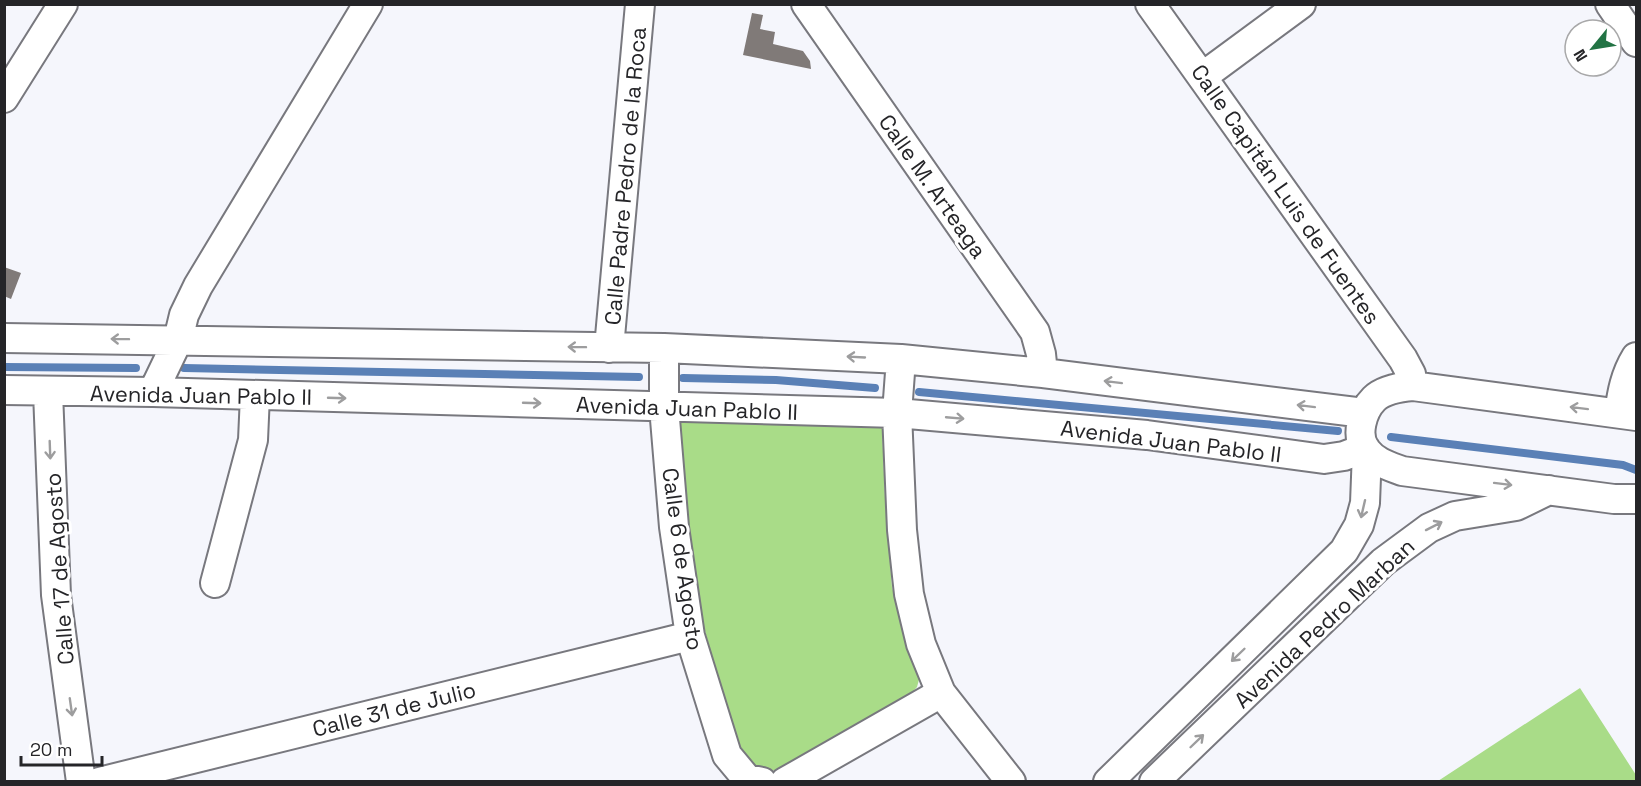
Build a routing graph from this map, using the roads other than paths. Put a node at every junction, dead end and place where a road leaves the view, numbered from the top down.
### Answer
1 (63, 4) edge
2 (368, 4) edge
3 (640, 4) edge
4 (806, 4) edge
5 (1150, 4) edge
6 (1301, 4) edge
7 (1610, 4) edge
8 (1636, 42) edge
9 (1202, 76) junction
10 (4, 98) edge
11 (4, 338) edge
12 (178, 340) junction
13 (609, 348) junction
14 (664, 348) junction
15 (1636, 357) edge
16 (901, 359) junction
17 (1043, 373) junction
18 (1413, 386) junction
19 (4, 390) edge
20 (48, 392) junction
21 (153, 392) junction
22 (255, 395) junction
23 (664, 407) junction
24 (897, 413) junction
25 (1364, 413) junction
26 (1628, 414) edge
27 (1366, 450) junction
28 (1549, 490) junction
29 (1636, 499) edge
30 (215, 583) dead end
31 (690, 636) junction
32 (941, 693) junction
33 (81, 782) edge
34 (99, 782) edge
35 (762, 782) edge
36 (785, 782) edge
37 (1011, 782) edge
38 (1108, 782) edge
39 (1154, 782) edge

1 - 10 street
2 - 12 street
3 - 13 street, Calle Padre Pedro de la Roca
4 - 17 street, Calle M. Arteaga
5 - 9 street, Calle Capitán Luis de Fuentes
6 - 9 street
7 - 8 street
9 - 18 street, Calle Capitán Luis de Fuentes
12 -> 11 street
13 -> 12 street
12 - 21 street
13 - 14 street
16 -> 14 street
14 - 23 street, Calle 6 de Agosto
15 - 26 street
16 - 17 street
16 - 24 street
25 -> 17 street
18 - 25 street
26 -> 18 street
19 - 20 street, Avenida Juan Pablo II
20 - 21 street, Avenida Juan Pablo II
20 -> 33 street, Calle 17 de Agosto
21 - 22 street, Avenida Juan Pablo II
22 -> 23 street, Avenida Juan Pablo II
22 - 30 street
23 - 24 street, Avenida Juan Pablo II
23 - 31 street, Calle 6 de Agosto
24 -> 27 street, Avenida Juan Pablo II
24 - 32 street
25 - 27 street, Avenida Pedro Marban
27 -> 28 street
27 -> 38 street, Avenida Pedro Marban
28 - 29 street
39 -> 28 street, Avenida Pedro Marban
31 - 34 street, Calle 31 de Julio
31 - 35 street, Calle 6 de Agosto
32 - 36 street
32 - 37 street

